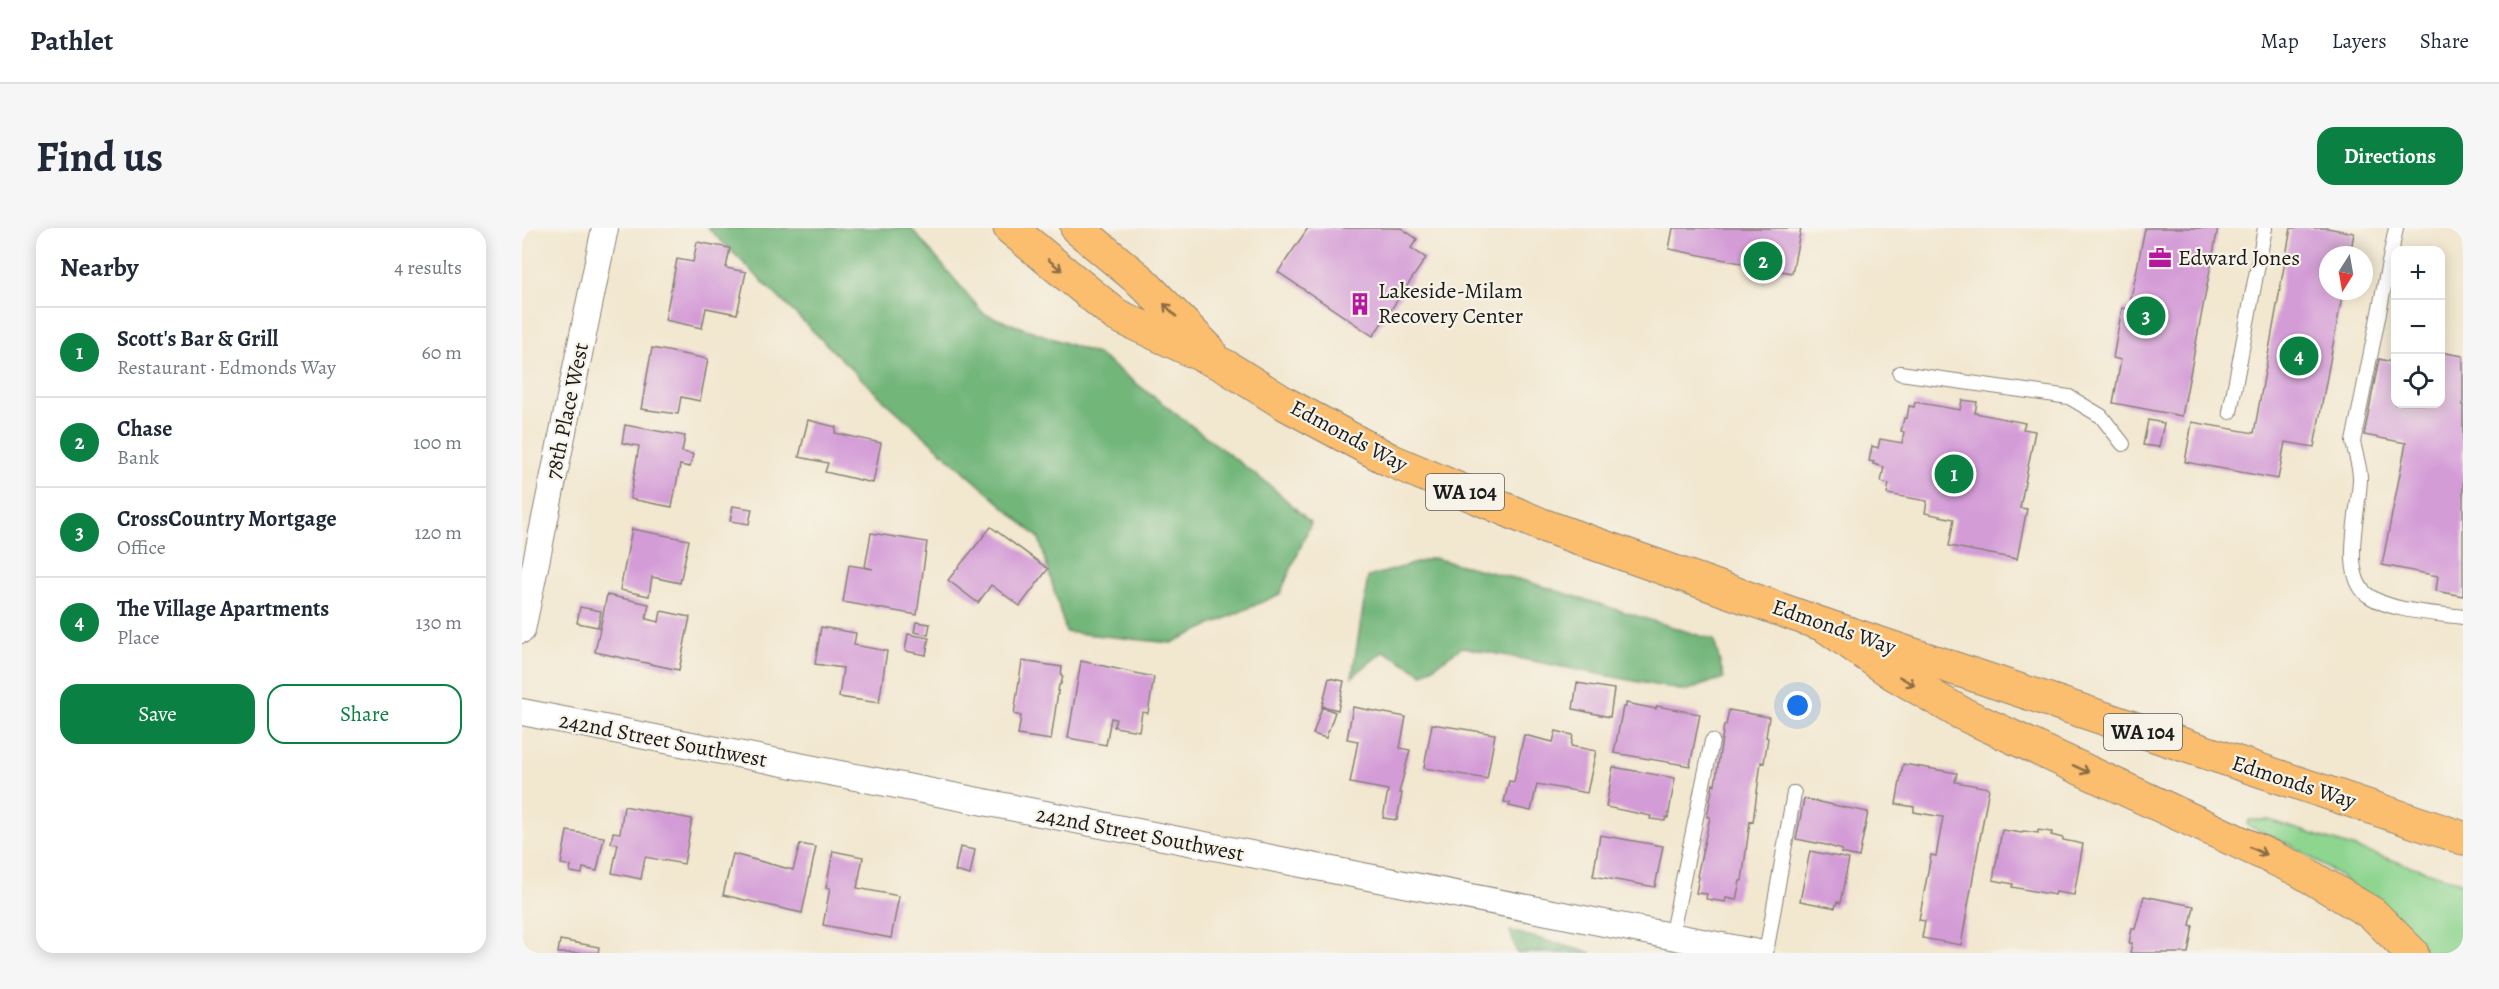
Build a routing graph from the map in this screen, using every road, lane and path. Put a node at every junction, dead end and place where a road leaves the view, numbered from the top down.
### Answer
1 (604, 228) edge
2 (1010, 228) edge
3 (1077, 228) edge
4 (1097, 228) edge
5 (2265, 228) edge
6 (2396, 228) edge
7 (1112, 258) junction
8 (1225, 366) junction
9 (1900, 373) dead end
10 (2230, 412) dead end
11 (2123, 444) dead end
12 (2463, 616) edge
13 (1824, 625) junction
14 (522, 630) edge
15 (522, 712) edge
16 (1712, 741) dead end
17 (1794, 793) dead end
18 (2463, 838) edge
19 (1671, 937) junction
20 (1758, 953) edge
21 (1766, 953) edge
22 (2412, 953) edge

1 - 14 street, 78th Place West
2 -> 8 main road, Edmonds Way / WA 104
3 - 7 main road, Edmonds Way / WA 104
4 - 7 main road
5 - 10 lane
6 - 12 lane
8 -> 7 main road, Edmonds Way / WA 104
8 - 13 main road, Edmonds Way / WA 104
9 - 11 lane
13 - 18 main road, Edmonds Way / WA 104
13 -> 22 main road
15 - 19 street, 242nd Street Southwest
16 - 19 lane
17 - 21 lane
19 - 20 street, 242nd Street Southwest

